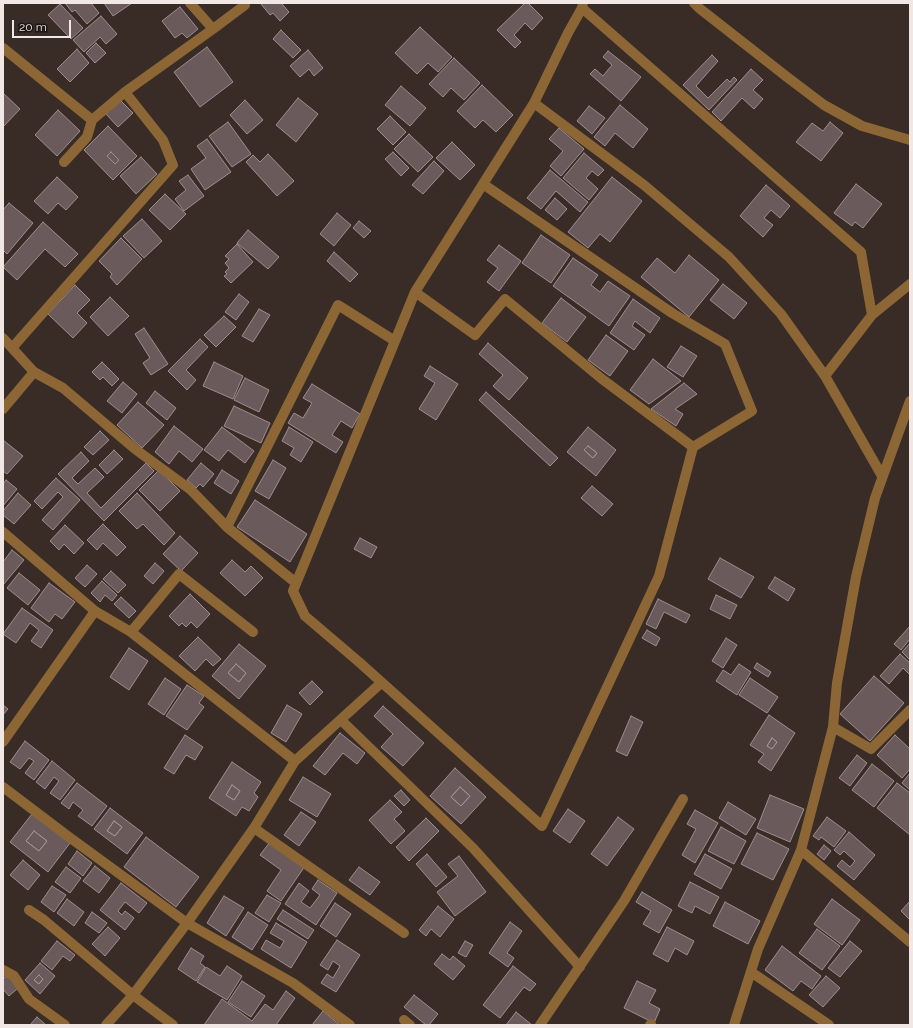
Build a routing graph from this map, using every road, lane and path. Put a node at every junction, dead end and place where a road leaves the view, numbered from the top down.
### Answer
1 (190, 3) edge
2 (694, 3) edge
3 (244, 4) dead end
4 (582, 6) edge
5 (213, 29) junction
6 (3, 48) edge
7 (125, 92) junction
8 (534, 102) junction
9 (92, 120) junction
10 (910, 140) edge
11 (64, 162) dead end
12 (483, 184) junction
13 (910, 284) edge
14 (415, 292) junction
15 (872, 315) junction
16 (3, 338) edge
17 (395, 341) junction
18 (12, 348) junction
19 (34, 372) junction
20 (825, 376) junction
21 (910, 401) edge
22 (3, 409) edge
23 (693, 447) junction
24 (882, 476) junction
25 (228, 527) junction
26 (3, 532) edge
27 (296, 583) junction
28 (95, 610) junction
29 (132, 632) junction
30 (253, 632) dead end
31 (381, 683) junction
32 (910, 710) edge
33 (341, 720) junction
34 (833, 726) junction
35 (3, 742) edge
36 (295, 762) junction
37 (3, 787) edge
38 (683, 799) dead end
39 (254, 828) junction
40 (800, 850) junction
41 (29, 910) dead end
42 (187, 923) junction
43 (404, 933) dead end
44 (910, 942) edge
45 (580, 967) junction
46 (3, 970) edge
47 (751, 972) junction
48 (133, 995) junction
49 (65, 1025) edge
50 (106, 1025) edge
51 (173, 1025) edge
52 (350, 1025) edge
53 (540, 1025) edge
54 (734, 1025) edge
55 (829, 1025) edge

1 - 5 street
2 - 10 street
3 - 5 street
4 - 8 street
4 - 15 street
5 - 7 street
6 - 9 street
7 - 9 street
7 - 18 street
8 - 12 street
8 - 20 street
9 - 11 street
12 - 14 street
12 - 23 street
13 - 15 street
14 - 17 street
14 - 23 street
15 - 20 street
16 - 18 street
17 - 25 street
17 - 27 street
18 - 19 street
19 - 22 street
19 - 25 street
20 - 24 street
21 - 24 street
23 - 31 street
24 - 34 street
25 - 27 street
26 - 28 street
27 - 31 street
28 - 29 street
28 - 35 street
29 - 30 street
29 - 36 street
31 - 33 street
32 - 34 street
33 - 36 street
33 - 45 street
34 - 40 street
36 - 39 street
37 - 42 street
38 - 45 street
39 - 42 street
39 - 43 street
40 - 44 street
40 - 47 street
41 - 48 street
42 - 48 street
42 - 52 street
45 - 53 street
46 - 49 street
47 - 54 street
47 - 55 street
48 - 50 street
48 - 51 street

